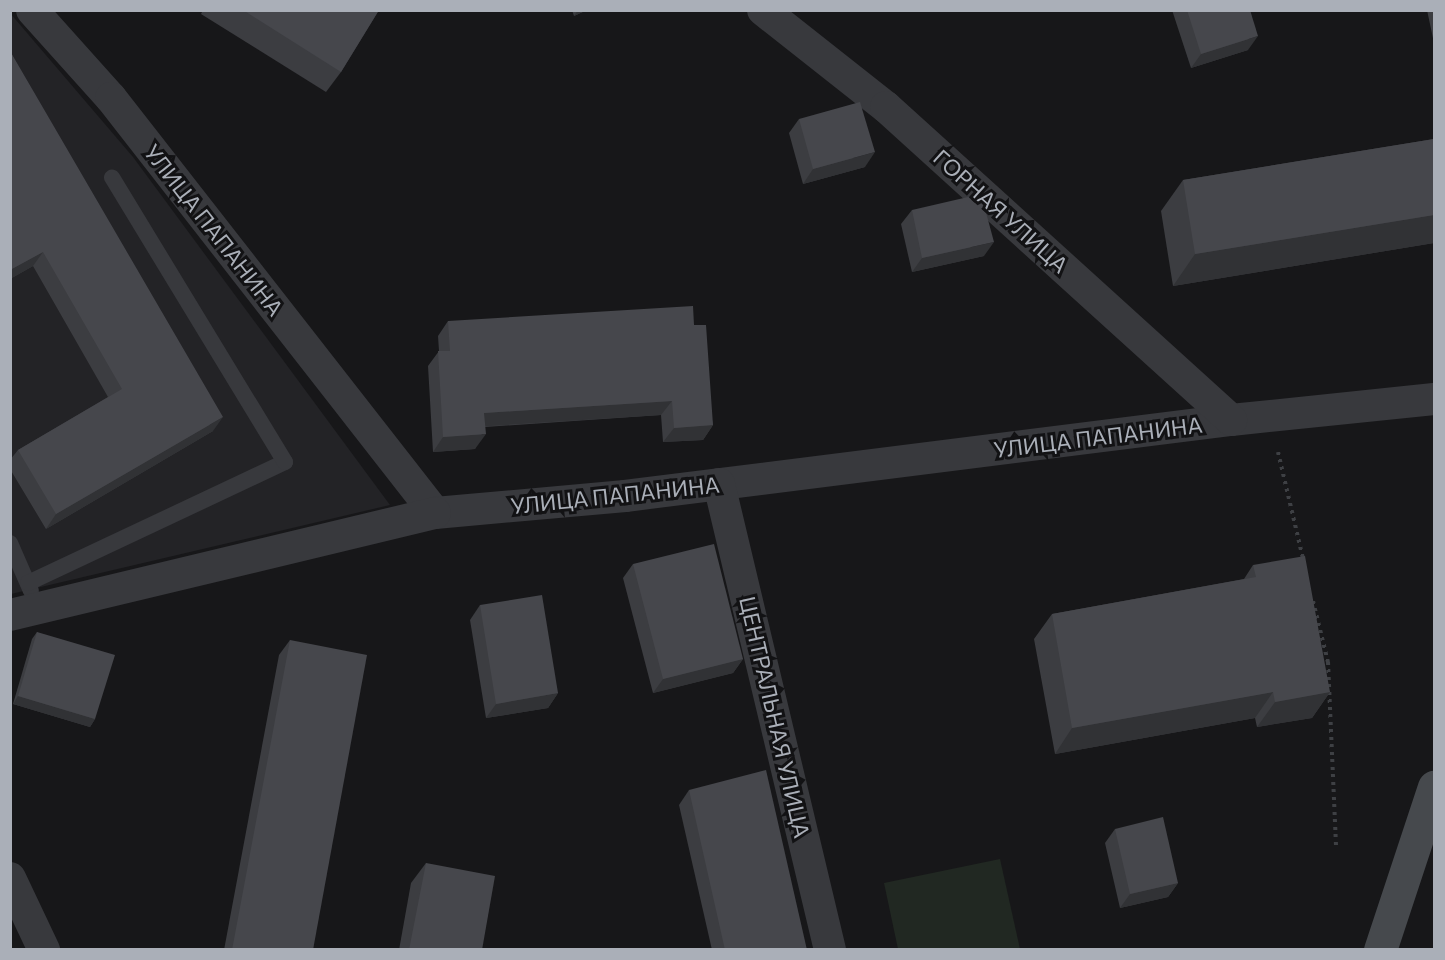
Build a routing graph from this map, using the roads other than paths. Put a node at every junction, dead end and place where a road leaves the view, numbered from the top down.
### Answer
1 (32, 10) edge
2 (763, 10) edge
3 (112, 178) dead end
4 (1434, 399) edge
5 (1231, 420) junction
6 (719, 484) junction
7 (435, 513) junction
8 (10, 543) edge
9 (26, 602) edge
10 (1434, 787) edge
11 (10, 878) edge
12 (44, 950) edge
13 (830, 950) edge
14 (1380, 950) edge

1 - 7 street, УЛИЦА ПАПАНИНА
2 - 5 street, ГОРНАЯ УЛИЦА
3 - 9 lane
4 - 5 street, УЛИЦА ПАПАНИНА
5 - 6 street, УЛИЦА ПАПАНИНА
6 - 7 street, УЛИЦА ПАПАНИНА
6 - 13 street, ЦЕНТРАЛЬНАЯ УЛИЦА
7 - 9 street
8 - 9 lane
10 - 14 street
11 - 12 street

